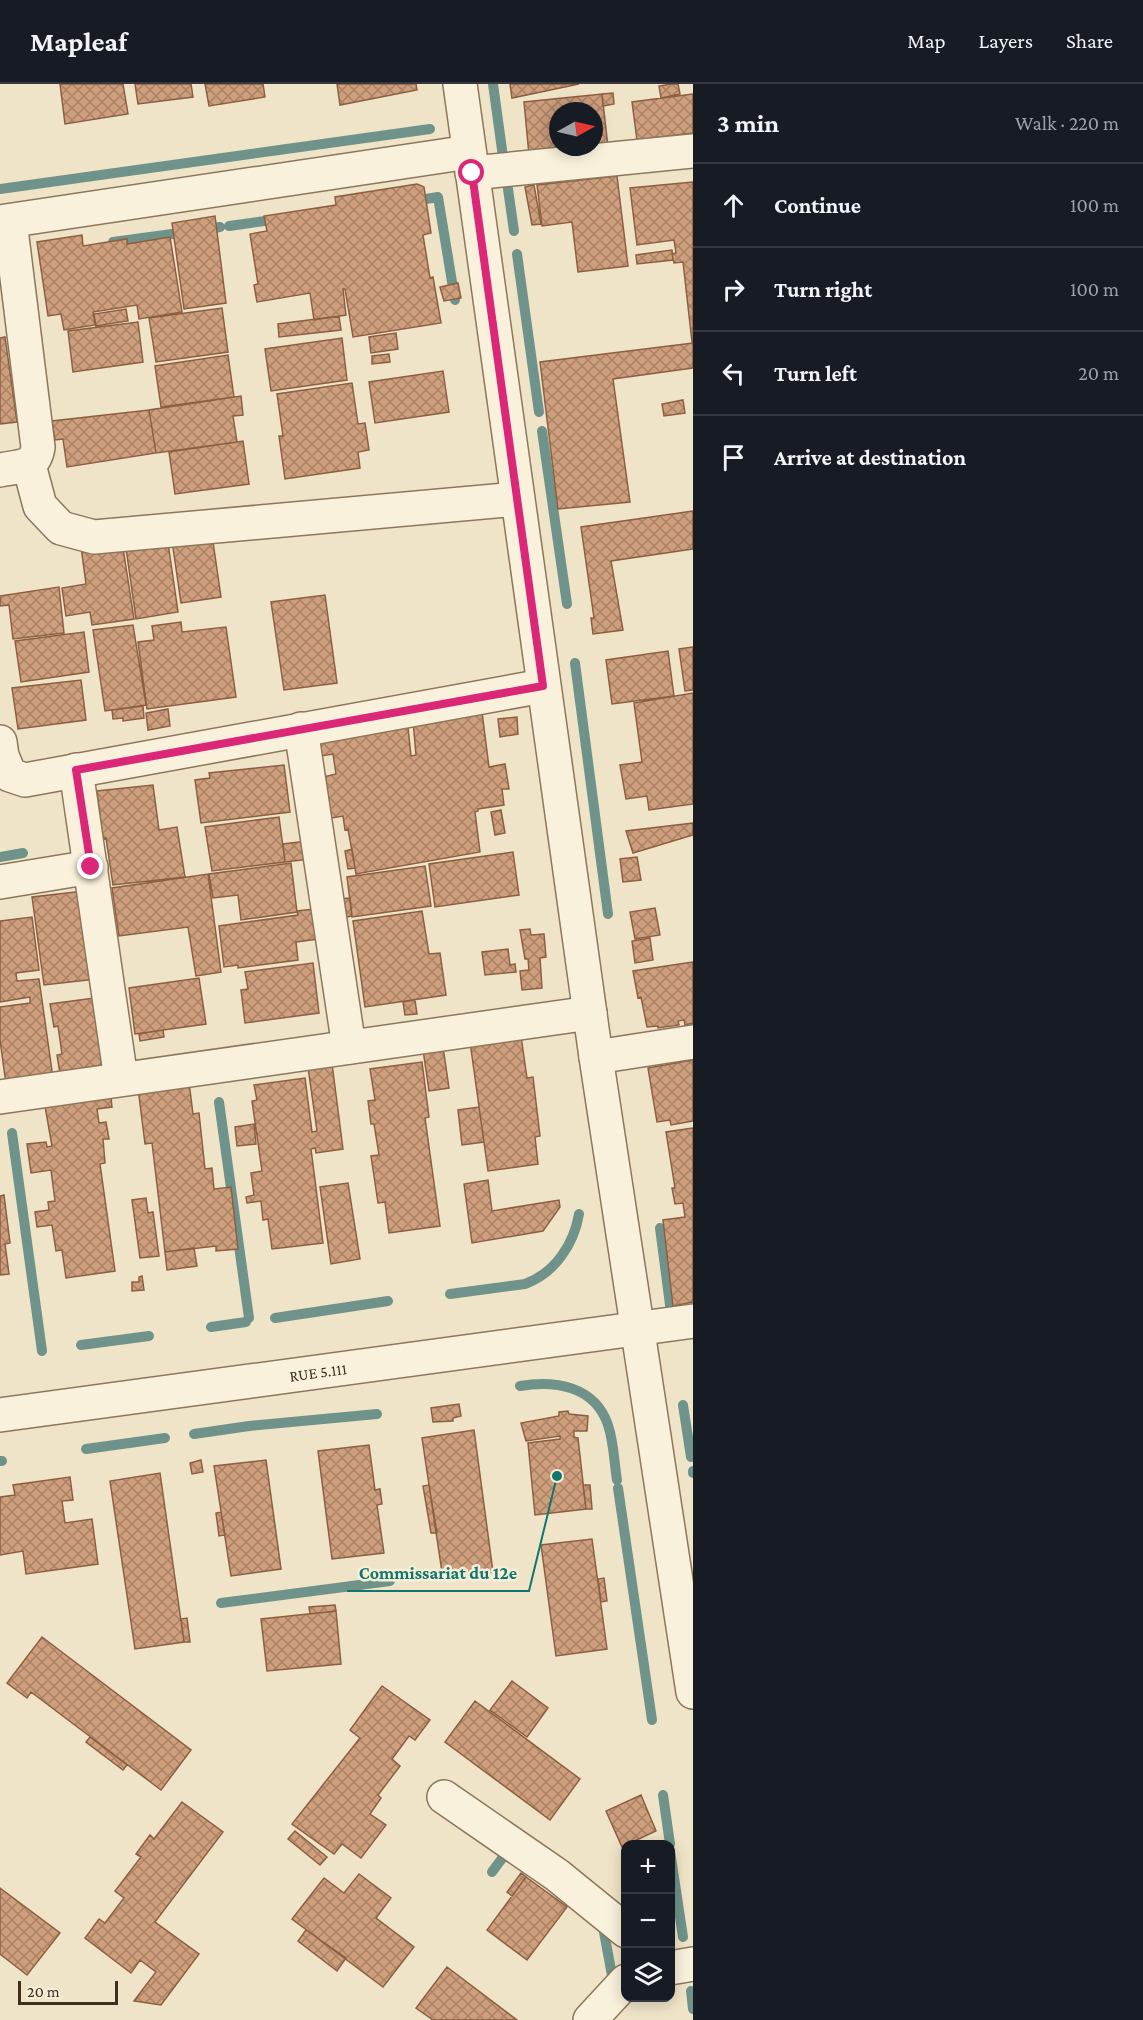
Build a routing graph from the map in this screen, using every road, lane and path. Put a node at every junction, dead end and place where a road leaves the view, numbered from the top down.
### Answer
1 (460, 84) edge
2 (693, 151) edge
3 (470, 162) junction
4 (5, 222) edge
5 (14, 467) edge
6 (517, 499) junction
7 (543, 686) junction
8 (301, 729) junction
9 (0, 742) edge
10 (76, 770) junction
11 (91, 867) junction
12 (0, 882) edge
13 (590, 1013) junction
14 (693, 1042) edge
15 (349, 1047) junction
16 (596, 1057) junction
17 (122, 1079) junction
18 (0, 1097) edge
19 (693, 1321) edge
20 (637, 1328) junction
21 (0, 1415) edge
22 (693, 1692) edge
23 (444, 1797) dead end
24 (621, 1927) edge
25 (693, 1964) edge
26 (675, 1967) edge
27 (621, 1986) edge
28 (590, 2020) edge

1 - 3 street
2 - 3 street
3 - 4 street
3 - 6 street
4 - 5 street
5 - 6 street
6 - 7 street
7 - 8 street
7 - 13 street
8 - 10 street
8 - 15 street
9 - 10 street
10 - 11 street
11 - 12 street
11 - 17 street
13 - 15 street
13 - 16 street
14 - 16 street
15 - 17 street
16 - 20 street
17 - 18 street
19 - 20 street, RUE 5.111
20 - 21 street, RUE 5.111
20 - 22 street
23 - 24 street
25 - 26 street
27 - 28 street

